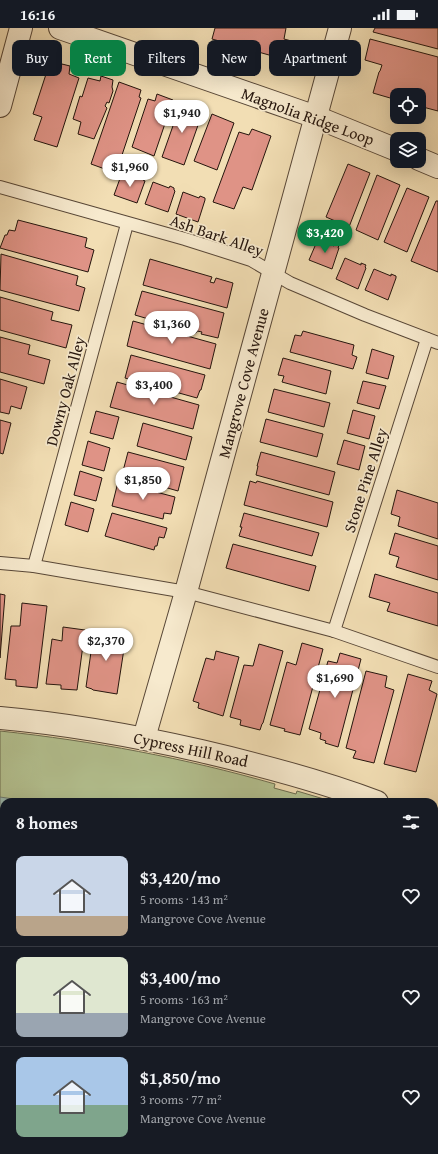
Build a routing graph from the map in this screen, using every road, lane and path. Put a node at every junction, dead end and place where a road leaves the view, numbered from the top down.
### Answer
1 (21, 28) edge
2 (60, 28) edge
3 (340, 28) edge
4 (0, 106) edge
5 (316, 117) junction
6 (390, 147) edge
7 (426, 162) edge
8 (438, 167) edge
9 (0, 187) edge
10 (127, 224) junction
11 (273, 273) junction
12 (432, 341) edge
13 (0, 563) edge
14 (34, 566) junction
15 (186, 592) junction
16 (334, 630) junction
17 (438, 667) edge
18 (0, 718) edge
19 (144, 738) junction
20 (366, 798) edge

1 - 4 street
2 - 5 street, Magnolia Ridge Loop
3 - 5 street, Mangrove Cove Avenue
5 - 6 street, Magnolia Ridge Loop
5 - 11 street, Mangrove Cove Avenue
7 - 8 street
9 - 10 lane, Ash Bark Alley
10 - 11 lane, Ash Bark Alley
10 - 14 lane, Downy Oak Alley
11 - 12 lane, Ash Bark Alley
11 - 15 street, Mangrove Cove Avenue
12 - 16 lane, Stone Pine Alley
13 - 14 lane
14 - 15 lane
15 - 16 lane
15 - 19 street, Mangrove Cove Avenue
16 - 17 lane
18 - 19 street, Cypress Hill Road
19 - 20 street, Cypress Hill Road

